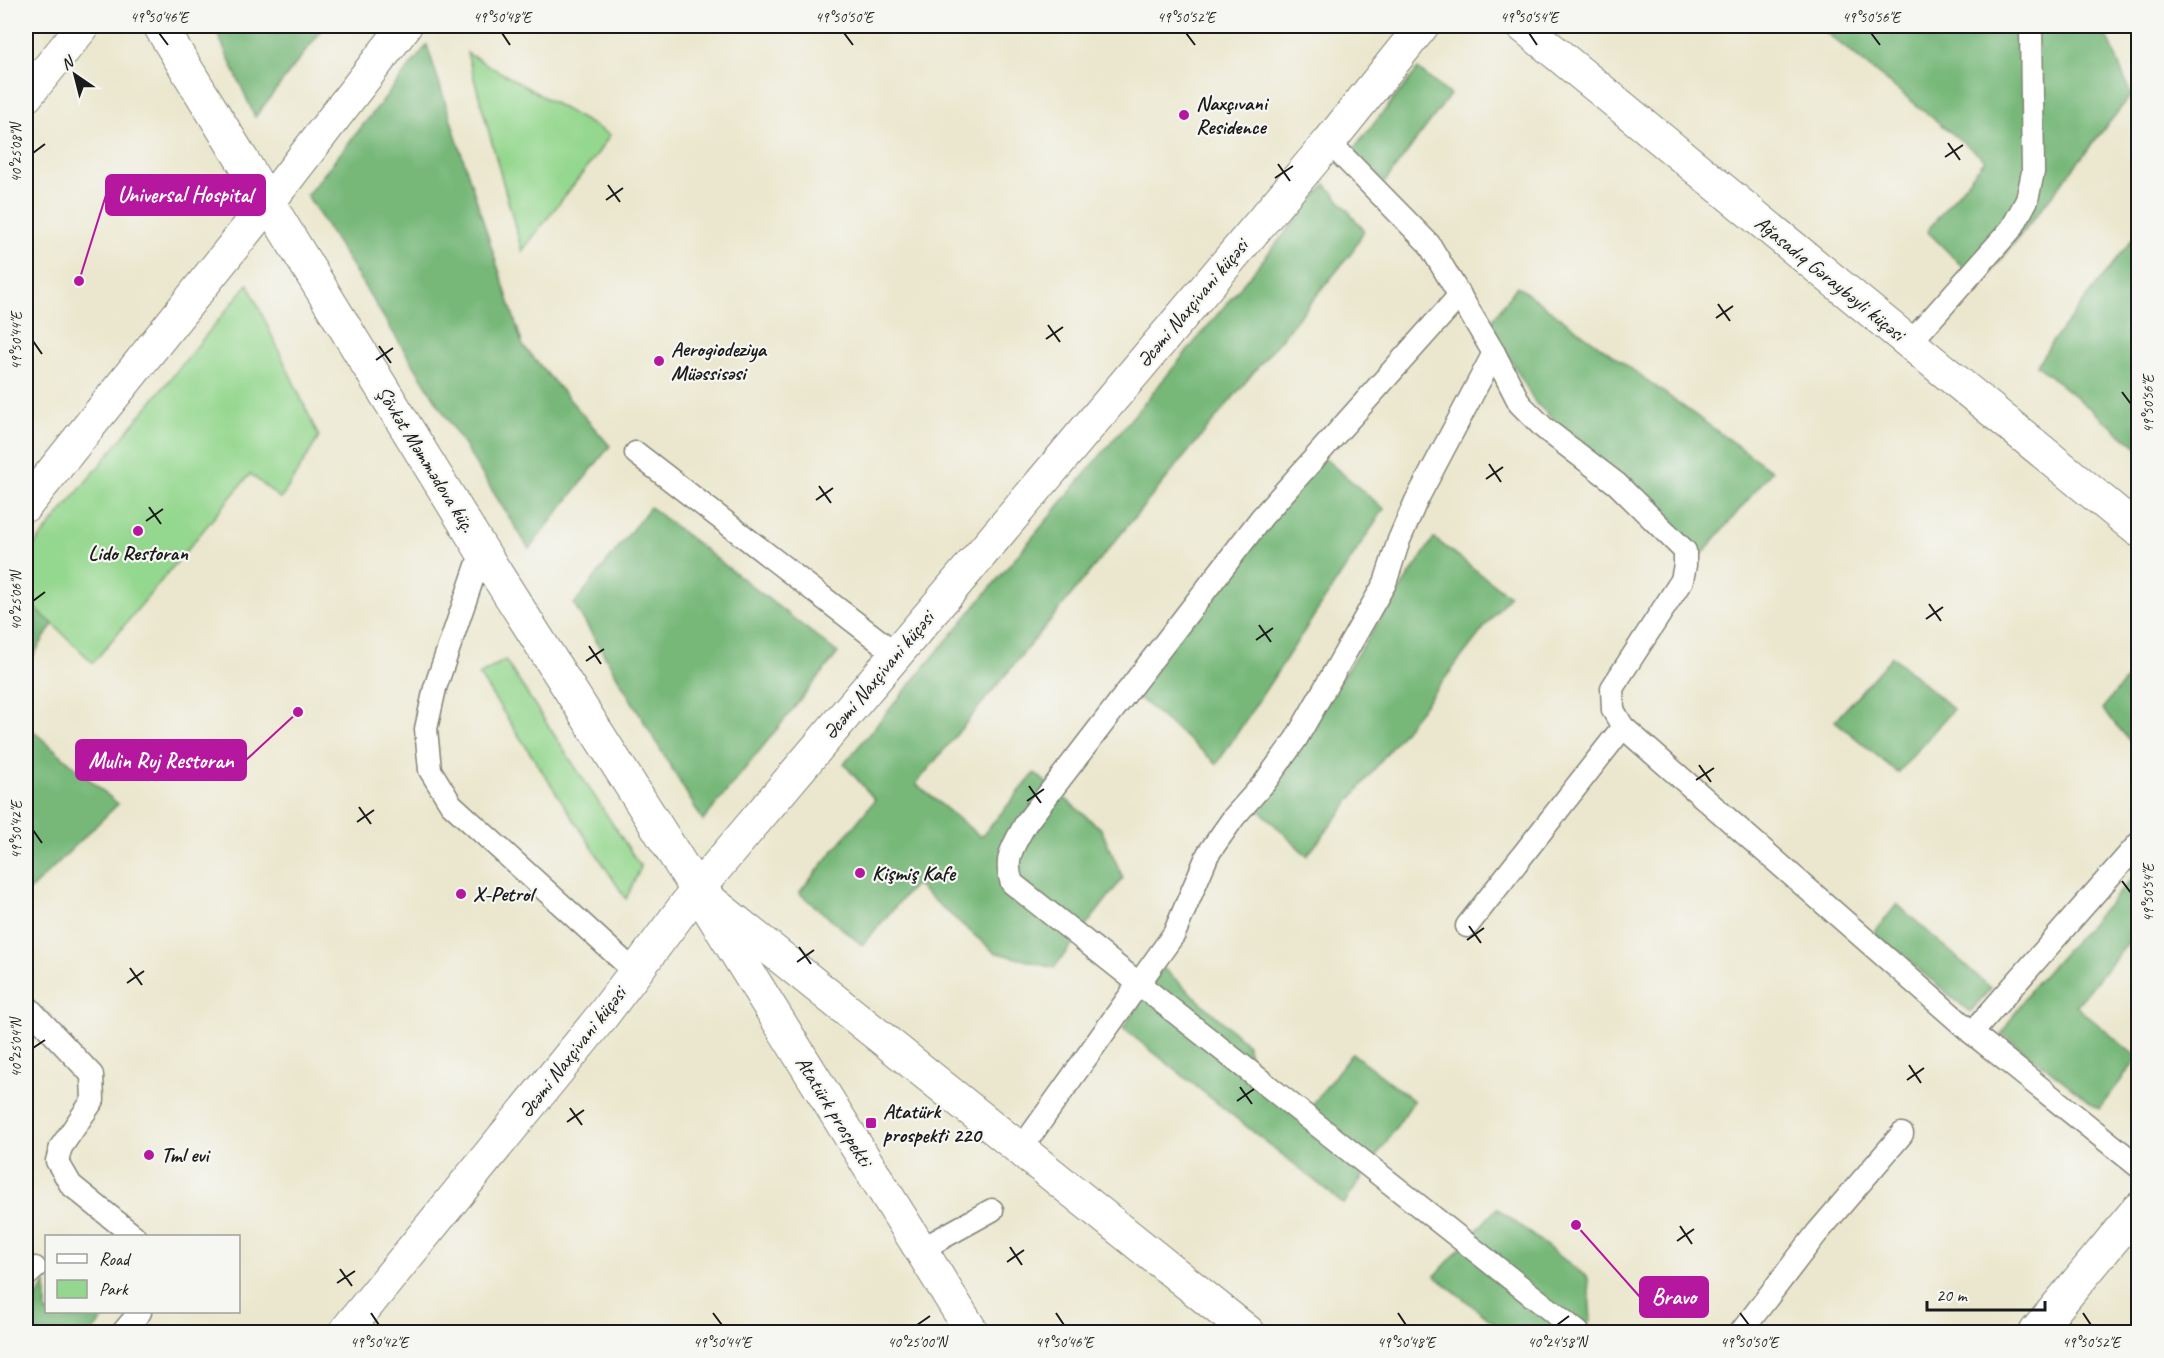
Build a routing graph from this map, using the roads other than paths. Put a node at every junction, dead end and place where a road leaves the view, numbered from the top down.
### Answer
1 (83, 26) edge
2 (160, 26) edge
3 (405, 26) edge
4 (1422, 26) edge
5 (1522, 26) edge
6 (2031, 26) edge
7 (26, 96) edge
8 (1329, 142) junction
9 (268, 203) junction
10 (1460, 295) junction
11 (1910, 343) junction
12 (1494, 353) junction
13 (636, 453) dead end
14 (26, 505) edge
15 (2139, 530) edge
16 (482, 551) junction
17 (896, 654) junction
18 (1623, 727) junction
19 (2139, 844) edge
20 (697, 890) junction
21 (1467, 926) dead end
22 (635, 972) junction
23 (1138, 983) junction
24 (26, 1005) edge
25 (1972, 1033) junction
26 (1902, 1134) dead end
27 (1021, 1149) junction
28 (2139, 1166) edge
29 (2139, 1209) edge
30 (992, 1210) dead end
31 (133, 1235) edge
32 (920, 1250) junction
33 (138, 1313) edge
34 (123, 1332) edge
35 (345, 1332) edge
36 (972, 1332) edge
37 (1248, 1332) edge
38 (1578, 1332) edge
39 (1741, 1332) edge
40 (2037, 1332) edge

1 - 7 street
2 - 9 street, Şövkət Məmmədova küç.
3 - 9 street
4 - 8 street, Əcəmi Naxçivani küçəsi
5 - 11 street, Ağasadıq Gəraybəyli küçəsi
6 - 11 lane
8 - 10 lane
8 - 17 street, Əcəmi Naxçivani küçəsi
9 - 14 street
9 - 16 street, Şövkət Məmmədova küç.
10 - 12 lane
10 - 23 lane
11 - 15 street, Ağasadıq Gəraybəyli küçəsi
12 - 18 lane
12 - 23 lane
13 - 17 lane
16 - 20 street, Şövkət Məmmədova küç.
16 - 22 lane
17 - 20 street, Əcəmi Naxçivani küçəsi
18 - 21 lane
18 - 25 lane
19 - 25 lane
20 - 22 street, Əcəmi Naxçivani küçəsi
20 - 27 street
20 - 32 street, Atatürk prospekti
22 - 35 street, Əcəmi Naxçivani küçəsi
23 - 27 lane
23 - 38 lane
24 - 31 lane
25 - 28 lane
26 - 39 lane
27 - 37 street
29 - 40 street
30 - 32 lane
32 - 36 street, Atatürk prospekti
33 - 34 lane

